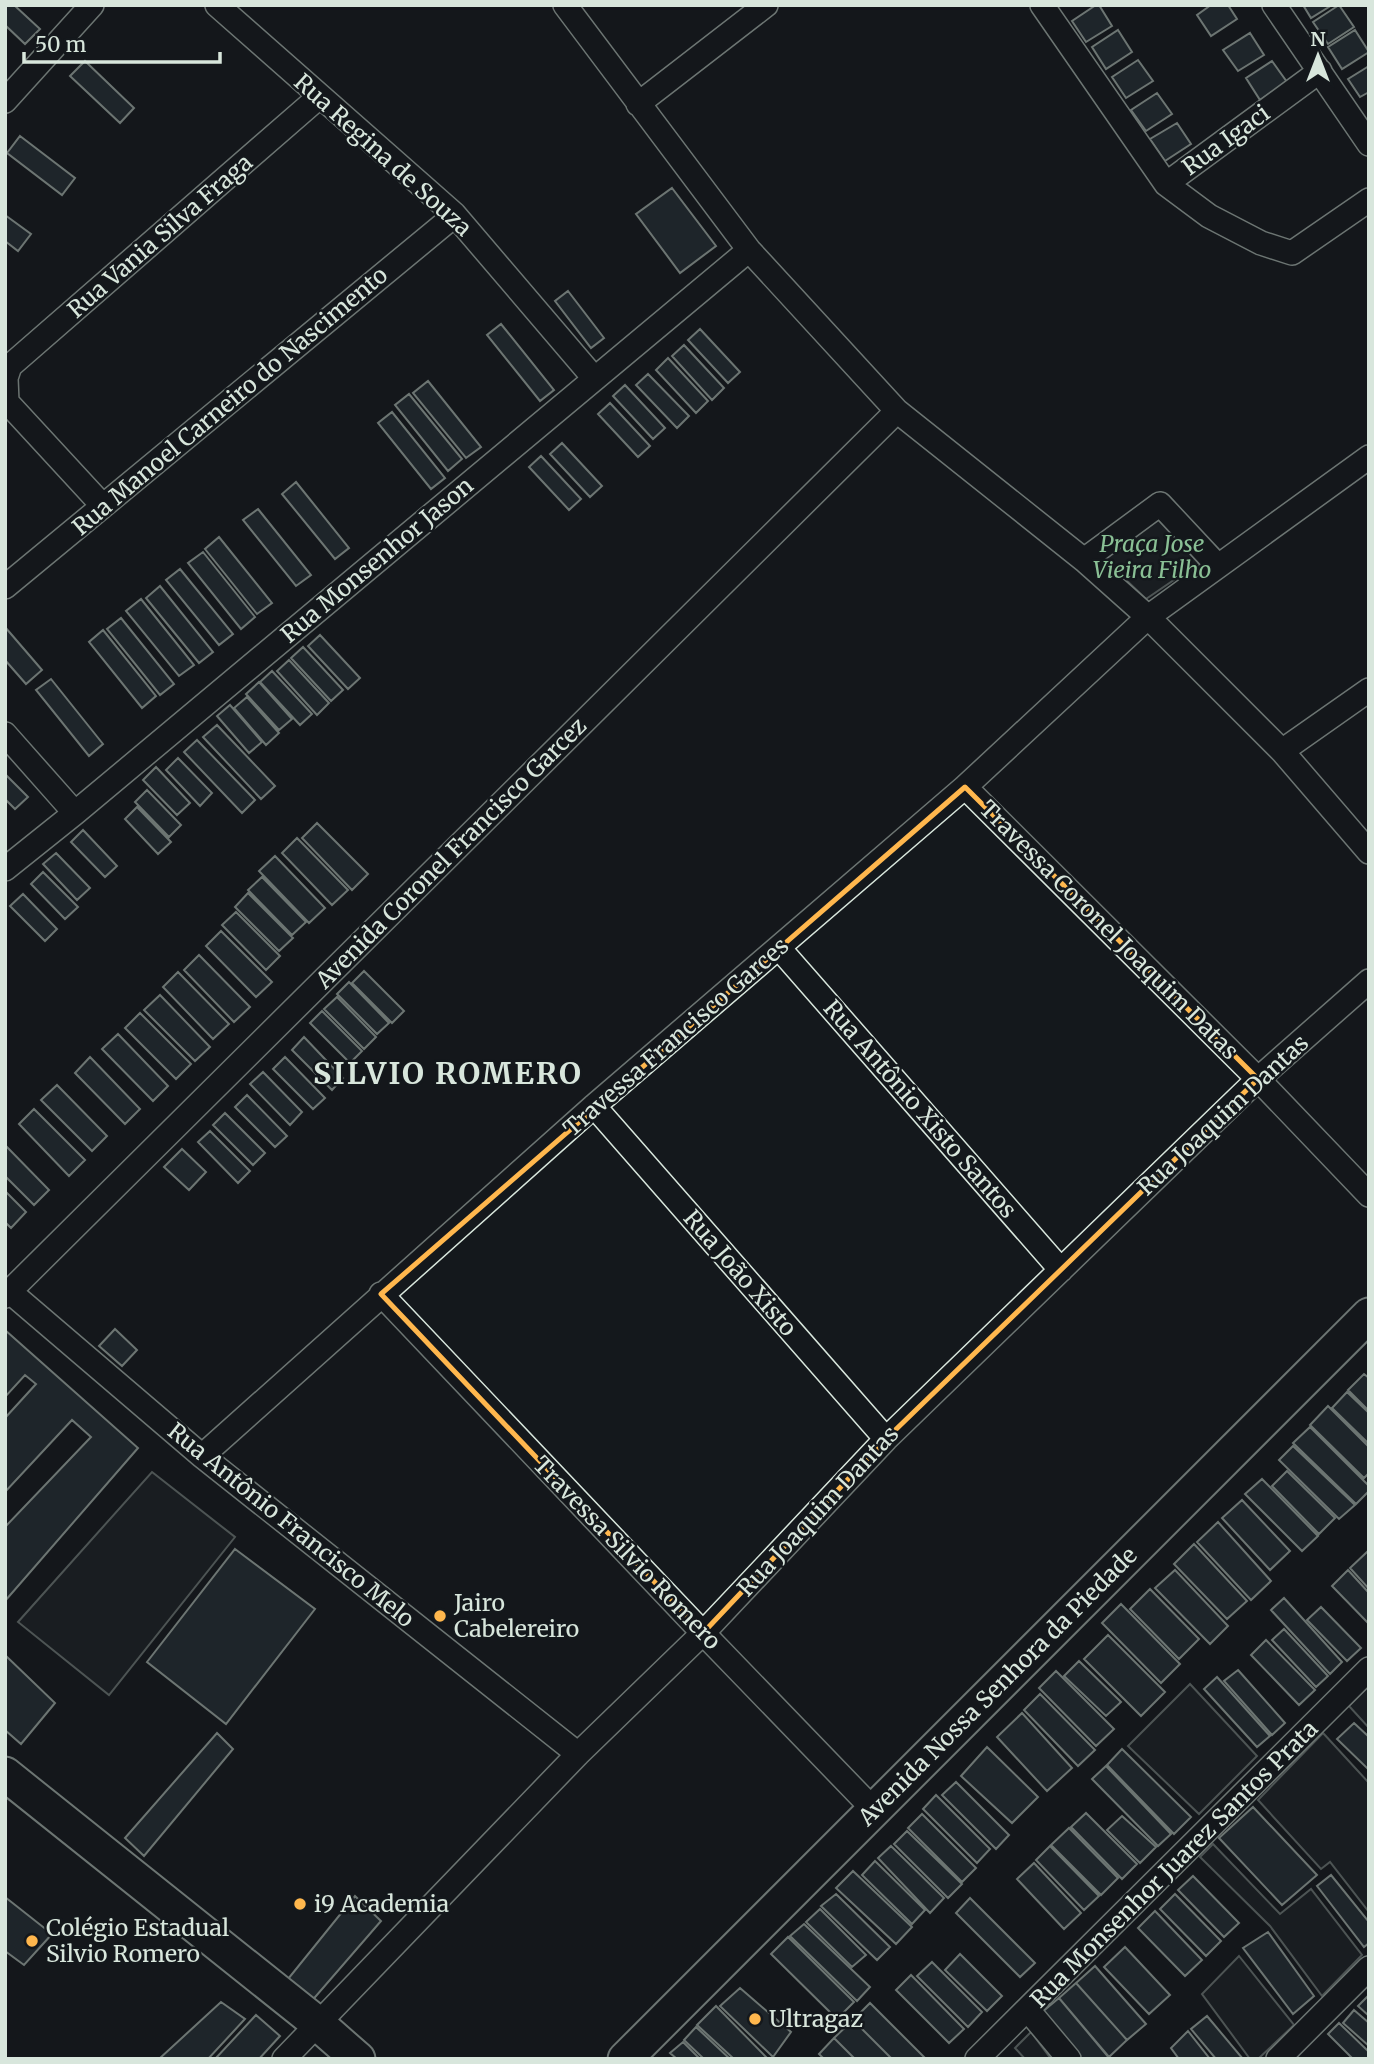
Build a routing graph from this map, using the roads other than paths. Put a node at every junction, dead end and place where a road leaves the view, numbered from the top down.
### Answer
1 (92, 5) edge
2 (217, 5) edge
3 (565, 5) edge
4 (766, 5) edge
5 (1042, 5) edge
6 (1274, 5) edge
7 (1320, 71) junction
8 (319, 97) junction
9 (5, 102) edge
10 (638, 104) junction
11 (1369, 144) edge
12 (1166, 184) junction
13 (1369, 200) edge
14 (455, 215) junction
15 (749, 250) junction
16 (6, 378) edge
17 (594, 378) junction
18 (897, 411) junction
19 (1369, 457) edge
20 (103, 506) junction
21 (1084, 560) junction
22 (1217, 565) junction
23 (5, 587) edge
24 (1148, 617) junction
25 (1369, 690) edge
26 (5, 734) edge
27 (1282, 751) junction
28 (965, 787) junction
29 (75, 813) junction
30 (1369, 852) edge
31 (5, 869) edge
32 (779, 948) junction
33 (1369, 981) edge
34 (1258, 1079) junction
35 (594, 1106) junction
36 (1369, 1195) edge
37 (1061, 1270) junction
38 (7, 1293) edge
39 (381, 1294) junction
40 (1369, 1315) edge
41 (886, 1439) junction
42 (202, 1456) junction
43 (703, 1633) junction
44 (1369, 1669) edge
45 (578, 1754) junction
46 (5, 1774) edge
47 (874, 1810) junction
48 (1369, 1968) edge
49 (1028, 2010) junction
50 (317, 2023) junction
51 (284, 2059) edge
52 (358, 2059) edge
53 (625, 2059) edge
54 (977, 2059) edge
55 (1069, 2059) edge
56 (1278, 2059) edge

1 - 9 street
2 - 8 street, Rua Regina de Souza
3 - 10 street
4 - 10 street
5 - 12 street
6 - 7 street
7 - 11 street
7 - 12 street, Rua Igaci
8 - 14 street, Rua Regina de Souza
8 - 16 street, Rua Vania Silva Fraga
10 - 15 street
12 - 13 street
14 - 17 street, Rua Regina de Souza
14 - 20 street, Rua Manoel Carneiro do Nascimento
15 - 17 street, Rua Monsenhor Jason
15 - 18 street
16 - 20 street
17 - 29 street, Rua Monsenhor Jason
18 - 21 street
18 - 38 street, Avenida Coronel Francisco Garcez
19 - 22 street, Travessa Francisco Garces
20 - 23 street, Rua Manoel Carneiro do Nascimento
21 - 22 street
21 - 24 street
22 - 24 street, Travessa Francisco Garces
24 - 27 street
24 - 28 street, Travessa Francisco Garces
25 - 27 street
26 - 29 street
27 - 30 street
28 - 32 street, Travessa Francisco Garces
28 - 34 street, Travessa Coronel Joaquim Datas
29 - 31 street, Rua Monsenhor Jason
32 - 35 street, Travessa Francisco Garces
32 - 37 street, Rua Antônio Xisto Santos
33 - 34 street, Rua Joaquim Dantas
34 - 36 street, Travessa Coronel Joaquim Datas
34 - 37 street, Rua Joaquim Dantas
35 - 39 street, Travessa Francisco Garces
35 - 41 street, Rua João Xisto
37 - 41 street, Rua Joaquim Dantas
38 - 42 street, Rua Antônio Francisco Melo
39 - 42 street, Travessa Francisco Garces
39 - 43 street, Travessa Silvio Romero
40 - 47 main road, Avenida Nossa Senhora da Piedade
41 - 43 street, Rua Joaquim Dantas
42 - 45 street, Rua Antônio Francisco Melo
43 - 45 street, Rua Joaquim Dantas
43 - 47 street, Travessa Silvio Romero
44 - 49 street, Rua Monsenhor Juarez Santos Prata
45 - 50 street, Rua Joaquim Dantas
46 - 50 main road
47 - 53 main road, Avenida Nossa Senhora da Piedade
48 - 56 street
49 - 54 street, Rua Monsenhor Juarez Santos Prata
49 - 55 street
50 - 51 street, Rua Joaquim Dantas
50 - 52 main road

